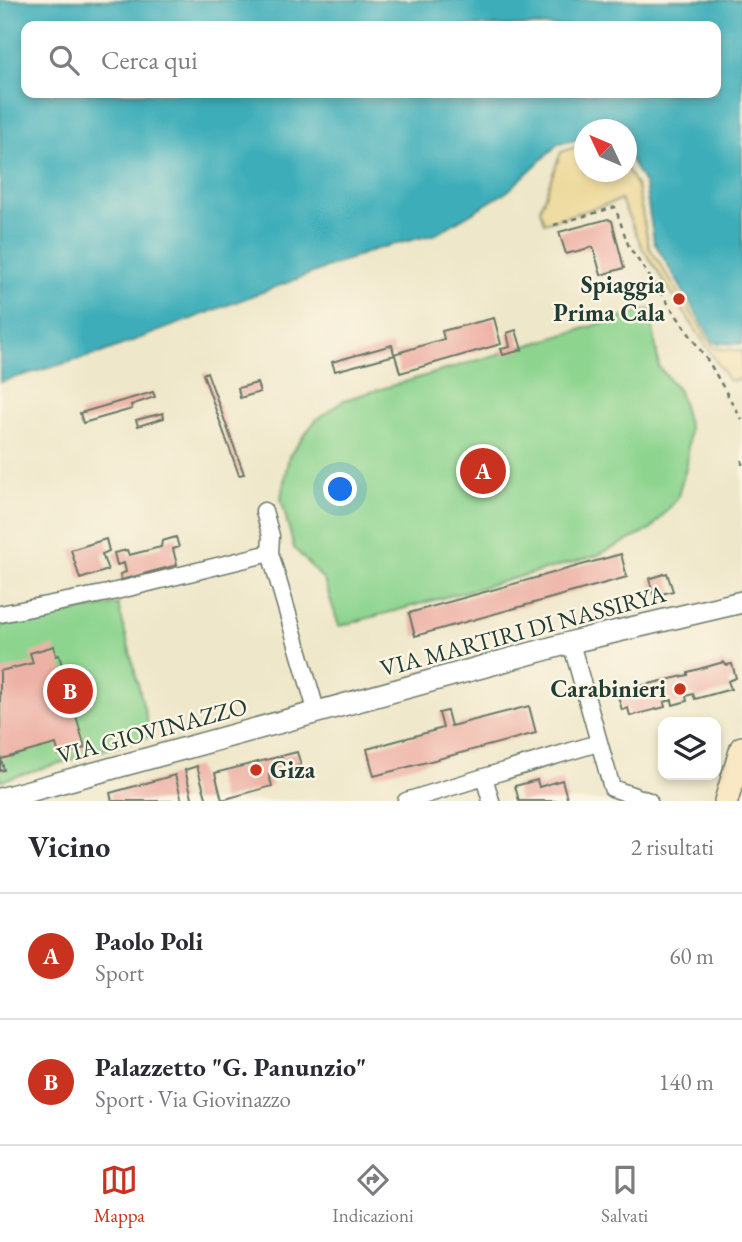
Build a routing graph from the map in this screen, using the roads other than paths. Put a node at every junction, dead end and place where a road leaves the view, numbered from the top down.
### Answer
1 (264, 511) dead end
2 (270, 553) junction
3 (742, 602) edge
4 (0, 614) edge
5 (571, 643) junction
6 (317, 713) junction
7 (598, 743) junction
8 (742, 748) edge
9 (484, 777) junction
10 (8, 799) edge
11 (406, 801) edge
12 (491, 801) edge
13 (649, 801) edge
14 (726, 801) edge

1 - 2 street
2 - 4 street
2 - 6 street
3 - 5 street, VIA MARTIRI DI NASSIRYA
5 - 6 street, VIA MARTIRI DI NASSIRYA
5 - 7 street
6 - 10 street, VIA GIOVINAZZO
7 - 9 street
7 - 13 street
8 - 14 main road
9 - 11 street
9 - 12 street

